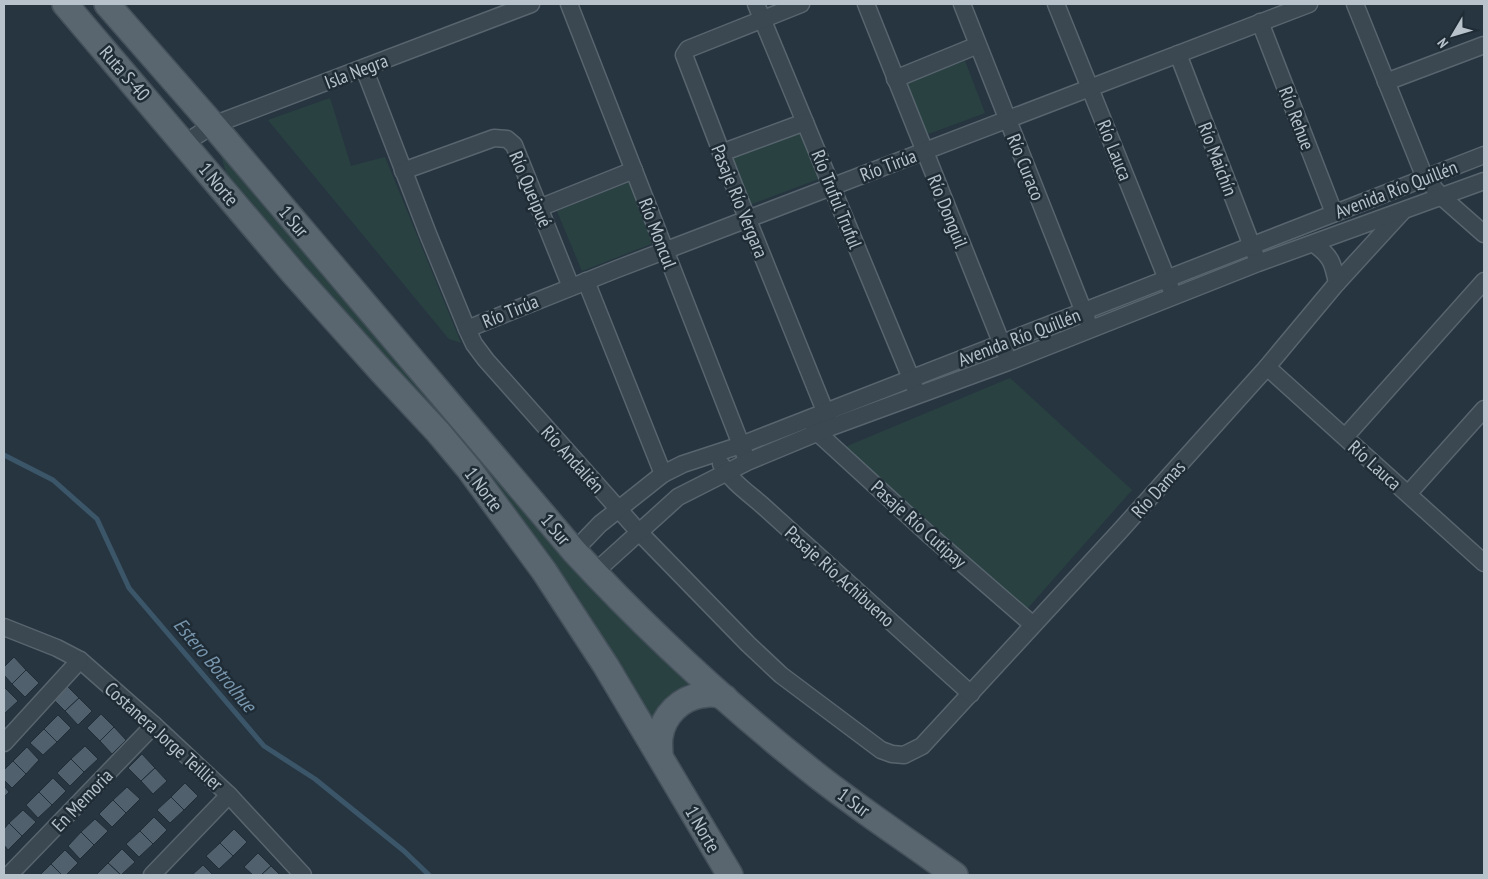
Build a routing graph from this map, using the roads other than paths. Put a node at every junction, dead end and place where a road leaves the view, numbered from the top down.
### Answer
1 (65, 4) edge
2 (108, 4) edge
3 (531, 4) edge
4 (569, 4) edge
5 (801, 4) edge
6 (866, 4) edge
7 (962, 4) edge
8 (1056, 4) edge
9 (1309, 4) edge
10 (1355, 4) edge
11 (759, 11) edge
12 (1260, 22) junction
13 (978, 45) junction
14 (1484, 45) edge
15 (1178, 54) junction
16 (364, 68) junction
17 (895, 79) junction
18 (1386, 82) junction
19 (1091, 87) junction
20 (1007, 119) junction
21 (805, 122) junction
22 (213, 125) junction
23 (185, 143) junction
24 (924, 151) junction
25 (721, 153) junction
26 (1484, 155) edge
27 (634, 170) junction
28 (403, 171) junction
29 (1425, 178) junction
30 (1484, 181) edge
31 (832, 187) junction
32 (1442, 197) junction
33 (539, 208) junction
34 (1402, 212) junction
35 (1334, 213) junction
36 (747, 219) junction
37 (1484, 234) edge
38 (1314, 244) junction
39 (1252, 246) junction
40 (665, 251) junction
41 (1258, 263) junction
42 (1166, 279) junction
43 (1484, 281) edge
44 (1337, 283) junction
45 (578, 284) junction
46 (1174, 297) junction
47 (1083, 311) junction
48 (468, 329) junction
49 (1091, 329) junction
50 (1001, 344) junction
51 (1008, 362) junction
52 (1267, 367) junction
53 (911, 379) junction
54 (918, 394) junction
55 (1484, 409) edge
56 (821, 423) junction
57 (1345, 437) junction
58 (741, 445) junction
59 (715, 453) junction
60 (747, 462) junction
61 (726, 472) junction
62 (663, 474) junction
63 (1408, 494) junction
64 (618, 510) junction
65 (638, 532) junction
66 (574, 550) junction
67 (1484, 562) edge
68 (594, 573) junction
69 (1033, 625) junction
70 (4, 627) edge
71 (80, 660) junction
72 (971, 694) junction
73 (725, 698) junction
74 (154, 725) junction
75 (4, 742) edge
76 (904, 755) joint
77 (660, 756) junction
78 (229, 795) junction
79 (9, 875) edge
80 (152, 875) edge
81 (302, 875) edge
82 (730, 875) edge
83 (954, 875) edge

1 - 23 main road, Ruta S-40
2 - 22 main road, Ruta S-40
3 - 16 street, Isla Negra
4 - 27 street, Río Moncul
5 - 11 street
6 - 17 street, Río Donguil
7 - 13 street, Río Curaco
8 - 19 street, Río Lauca
9 - 12 street, Río Tirúa
10 - 18 street
11 - 21 street, Río Truful Truful
11 - 25 street, Pasaje Río Vergara
12 - 15 street, Río Tirúa
12 - 35 street, Río Rehue
13 - 17 street
13 - 20 street, Río Curaco
14 - 18 street
15 - 19 street, Río Tirúa
15 - 39 street, Río Maichín
16 - 22 street, Isla Negra
16 - 28 street, Río Andalién
17 - 24 street, Río Donguil
18 - 29 street
19 - 20 street, Río Tirúa
19 - 42 street, Río Lauca
20 - 24 street, Río Tirúa
20 - 47 street, Río Curaco
21 - 25 street
21 - 31 street, Río Truful Truful
22 - 23 street, Isla Negra
22 - 66 main road, 1 Sur
23 - 77 main road, 1 Norte
24 - 31 street, Río Tirúa
24 - 50 street, Río Donguil
25 - 36 street, Pasaje Río Vergara
26 - 29 street, Avenida Río Quillén
27 - 33 street
27 - 40 street, Río Moncul
28 - 33 street, Río Queipué
28 - 48 street, Río Andalién
29 - 32 street
29 - 35 street, Avenida Río Quillén
30 - 32 street, Avenida Río Quillén
31 - 36 street, Río Tirúa
31 - 53 street, Río Truful Truful
32 - 34 street, Avenida Río Quillén
32 - 37 street
33 - 45 street, Río Queipué
34 - 38 street, Avenida Río Quillén
34 - 44 street, Río Damas
35 - 39 street, Avenida Río Quillén
36 - 40 street, Río Tirúa
36 - 56 street, Pasaje Río Vergara
38 - 41 street, Avenida Río Quillén
38 - 44 street
39 - 41 street, Río Maichín
39 - 42 street, Avenida Río Quillén
40 - 45 street, Río Tirúa
40 - 58 street, Río Moncul
41 - 46 street, Avenida Río Quillén
42 - 46 street, Río Lauca
42 - 47 street, Avenida Río Quillén
43 - 57 street
44 - 52 street, Río Damas
45 - 48 street, Río Tirúa
45 - 62 street, Río Queipué
46 - 49 street, Avenida Río Quillén
47 - 49 street, Río Curaco
47 - 50 street, Avenida Río Quillén
48 - 64 street, Río Andalién
49 - 51 street, Avenida Río Quillén
50 - 51 street, Río Donguil
50 - 53 street, Avenida Río Quillén
51 - 54 street, Avenida Río Quillén
52 - 57 street, Río Lauca
52 - 69 street, Río Damas
53 - 54 street, Río Truful Truful
53 - 56 street, Avenida Río Quillén
54 - 56 street, Avenida Río Quillén
55 - 63 street
56 - 58 street, Avenida Río Quillén
56 - 60 street, Avenida Río Quillén
56 - 69 street, Pasaje Río Cutipay
57 - 63 street, Río Lauca
58 - 59 street, Avenida Río Quillén
58 - 60 street, Río Moncul
59 - 61 street, Pasaje Río Achibueno
59 - 62 street, Avenida Río Quillén
60 - 61 street, Avenida Río Quillén
61 - 65 street, Avenida Río Quillén
61 - 72 street, Pasaje Río Achibueno
62 - 64 street, Avenida Río Quillén
63 - 67 street, Río Lauca
64 - 65 street, Río Andalién
64 - 66 street, Avenida Río Quillén
65 - 68 street, Avenida Río Quillén
65 - 76 street, Río Andalién
66 - 68 main road, 1 Sur
68 - 73 main road, 1 Sur
69 - 72 street, Río Damas
70 - 71 street, Costanera Jorge Teillier
71 - 74 street, Costanera Jorge Teillier
71 - 75 street
72 - 76 street, Río Damas
73 - 77 main road
73 - 83 main road, 1 Sur
74 - 78 street, Costanera Jorge Teillier
74 - 79 street, En Memoria
77 - 82 main road, 1 Norte
78 - 80 street
78 - 81 street, Costanera Jorge Teillier

